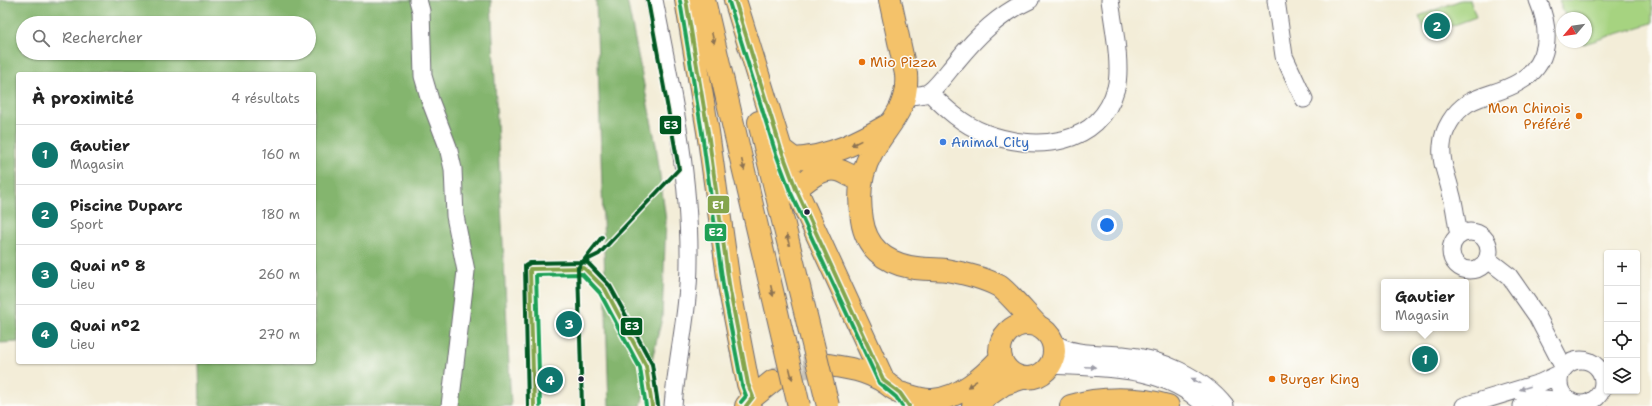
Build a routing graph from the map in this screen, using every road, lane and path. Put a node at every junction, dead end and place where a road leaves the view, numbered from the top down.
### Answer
1 (418, 0) edge
2 (654, 0) edge
3 (686, 0) edge
4 (704, 0) edge
5 (729, 0) edge
6 (735, 0) edge
7 (890, 0) edge
8 (1030, 0) edge
9 (1110, 0) edge
10 (1276, 0) edge
11 (1538, 0) edge
12 (929, 92) junction
13 (905, 97) junction
14 (1304, 99) dead end
15 (890, 124) junction
16 (781, 149) junction
17 (861, 180) junction
18 (796, 188) junction
19 (1466, 233) junction
20 (1487, 259) junction
21 (1474, 270) junction
22 (981, 279) junction
23 (1515, 287) junction
24 (1540, 321) junction
25 (1037, 325) junction
26 (1006, 334) junction
27 (1053, 342) junction
28 (1001, 358) junction
29 (1579, 360) junction
30 (829, 364) tunnel mouth
31 (1051, 365) junction
32 (1562, 371) junction
33 (675, 373) junction
34 (1022, 378) junction
35 (773, 381) tunnel mouth
36 (898, 393) edge
37 (749, 402) edge
38 (1571, 402) junction
39 (1596, 403) edge
40 (450, 406) edge
41 (663, 406) edge
42 (673, 406) edge
43 (799, 406) edge
44 (828, 406) edge
45 (973, 406) edge
46 (1072, 406) edge
47 (1168, 406) edge
48 (1205, 406) edge
49 (1225, 406) edge
50 (1464, 406) edge
51 (1522, 406) edge

1 - 40 street
2 - 33 street
3 - 37 main road
4 -> 43 main road, bridge
44 -> 5 main road, bridge
6 - 16 main road
7 - 13 main road
8 - 12 street
9 - 12 street
10 - 14 street
11 - 19 street
12 - 13 street
13 - 15 main road
15 -> 16 main road
15 - 17 main road
16 - 18 main road
17 - 18 main road
17 - 22 main road
18 - 36 main road
19 - 20 street
19 - 21 street
20 - 21 street
20 - 23 street
21 - 23 street
22 - 25 main road
22 - 26 main road
23 - 24 street
24 - 29 street
24 - 32 street
25 - 26 main road
25 - 27 main road
26 - 28 main road
27 - 31 main road
49 -> 27 street
28 - 34 main road
28 -> 36 main road
29 - 32 street
29 - 39 street
30 - 36 main road
31 - 34 main road
31 -> 48 street
32 - 38 street
32 -> 50 street
33 - 41 street
33 - 42 street
34 - 45 main road
35 - 37 main road
38 - 39 street
38 - 51 street
46 - 47 main road

